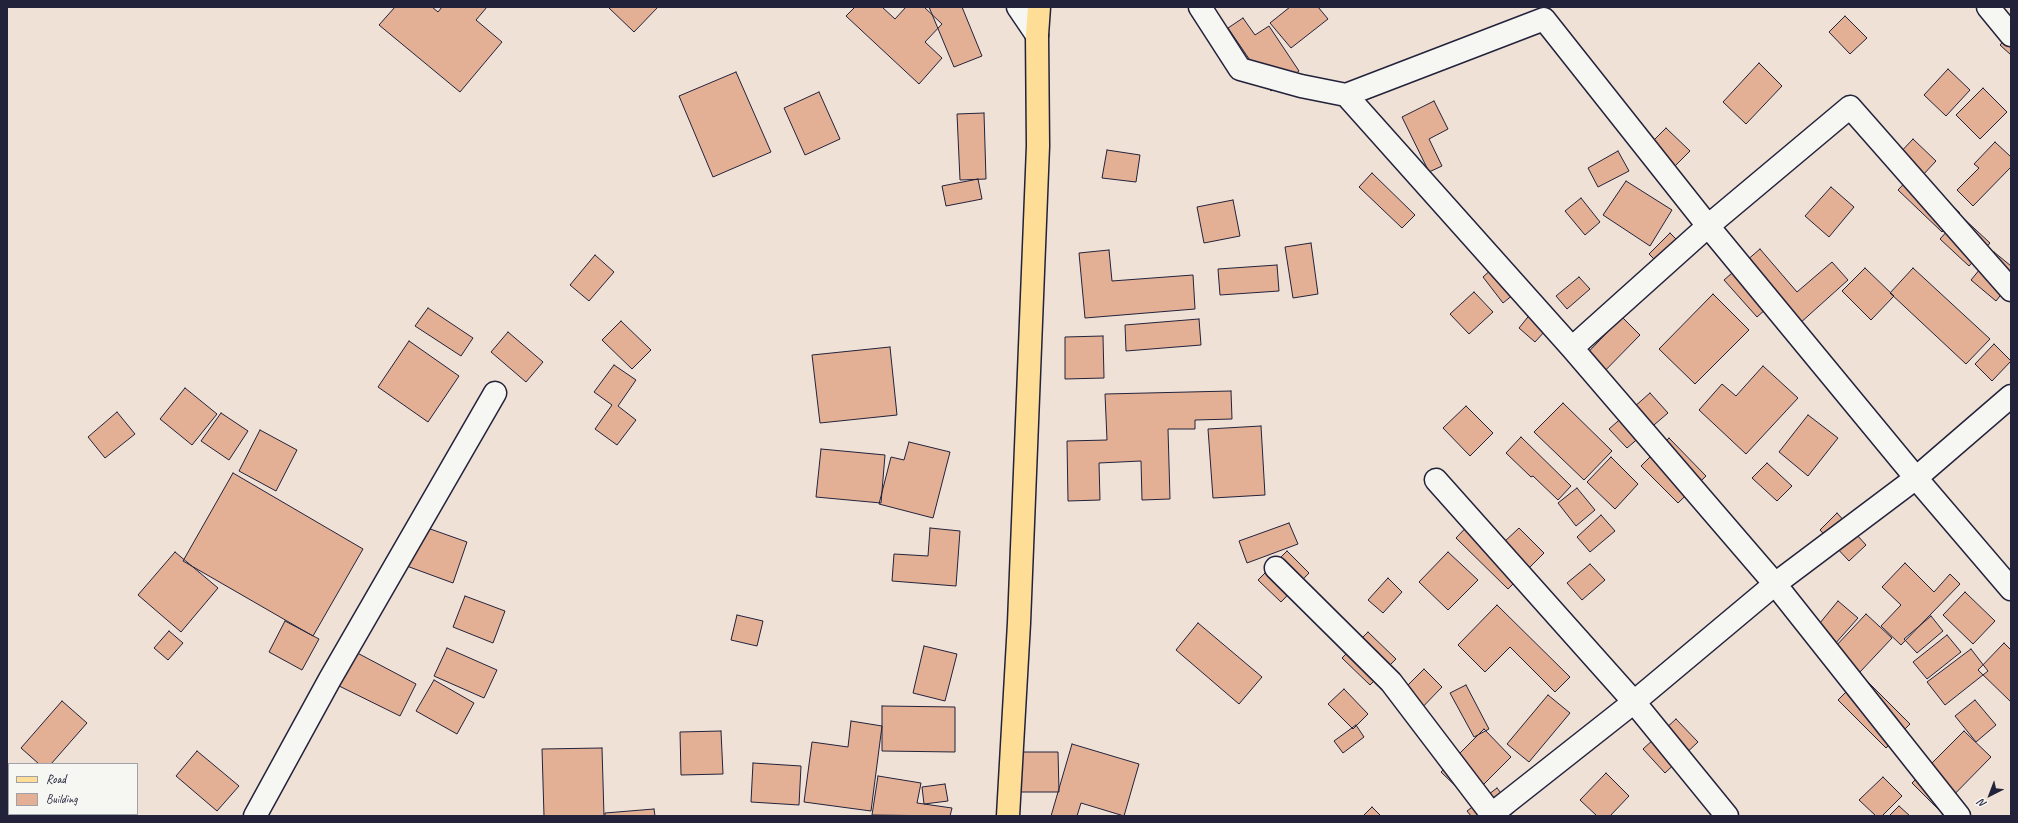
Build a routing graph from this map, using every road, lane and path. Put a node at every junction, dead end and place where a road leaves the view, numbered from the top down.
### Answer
1 (1018, 7) edge
2 (1039, 7) edge
3 (1200, 7) edge
4 (1988, 7) edge
5 (1036, 35) junction
6 (2011, 35) edge
7 (1346, 95) junction
8 (1708, 226) junction
9 (2011, 290) edge
10 (1572, 348) junction
11 (495, 393) dead end
12 (2011, 396) edge
13 (1916, 478) junction
14 (1436, 480) dead end
15 (1276, 568) dead end
16 (1775, 584) junction
17 (2011, 589) edge
18 (1634, 702) junction
19 (1493, 815) edge
20 (255, 816) edge
21 (1008, 816) edge
22 (1727, 816) edge
23 (1959, 816) edge

1 - 5 street
2 - 5 main road
3 - 7 street
4 - 6 street
5 - 21 main road
7 - 8 street
7 - 10 street
8 - 9 street
8 - 10 street
8 - 13 street
10 - 16 street
11 - 20 street
12 - 13 street
13 - 16 street
13 - 17 street
14 - 18 street
15 - 19 street
16 - 18 street
16 - 23 street
18 - 19 street
18 - 22 street

